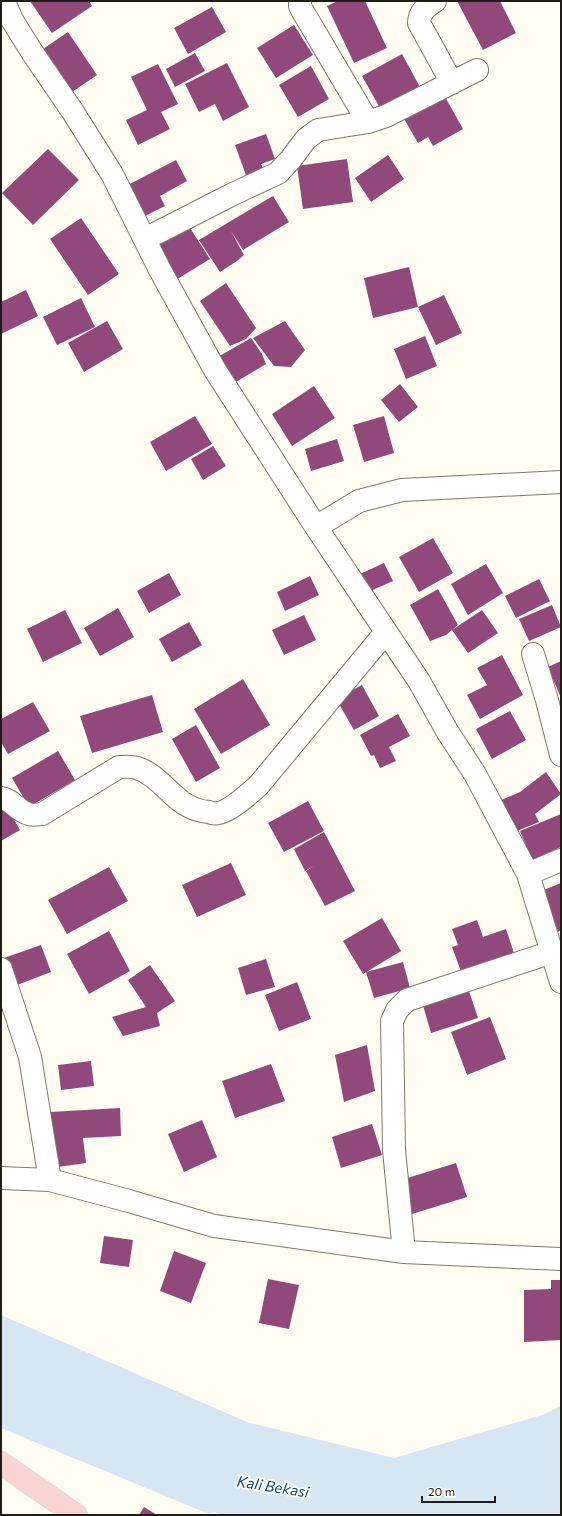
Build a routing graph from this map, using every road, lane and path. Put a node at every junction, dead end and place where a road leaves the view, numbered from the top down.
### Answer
1 (4, 1) edge
2 (300, 1) edge
3 (435, 1) edge
4 (476, 70) dead end
5 (452, 83) junction
6 (368, 122) junction
7 (145, 239) junction
8 (561, 482) edge
9 (316, 527) junction
10 (386, 632) junction
11 (533, 654) dead end
12 (561, 755) edge
13 (1, 798) edge
14 (561, 860) edge
15 (528, 874) junction
16 (552, 952) junction
17 (1, 969) edge
18 (561, 982) edge
19 (1, 1178) edge
20 (50, 1180) junction
21 (404, 1252) junction
22 (561, 1259) edge
23 (1, 1463) edge
24 (76, 1515) edge

1 - 7 street
2 - 6 street
3 - 5 street
4 - 5 street
5 - 6 street
6 - 7 street
7 - 9 street
8 - 9 street
9 - 10 street
10 - 13 street
10 - 15 street
11 - 12 street
14 - 15 street
15 - 16 street
16 - 18 street
16 - 21 street
17 - 20 street
19 - 20 street
20 - 21 street
21 - 22 street
23 - 24 main road

